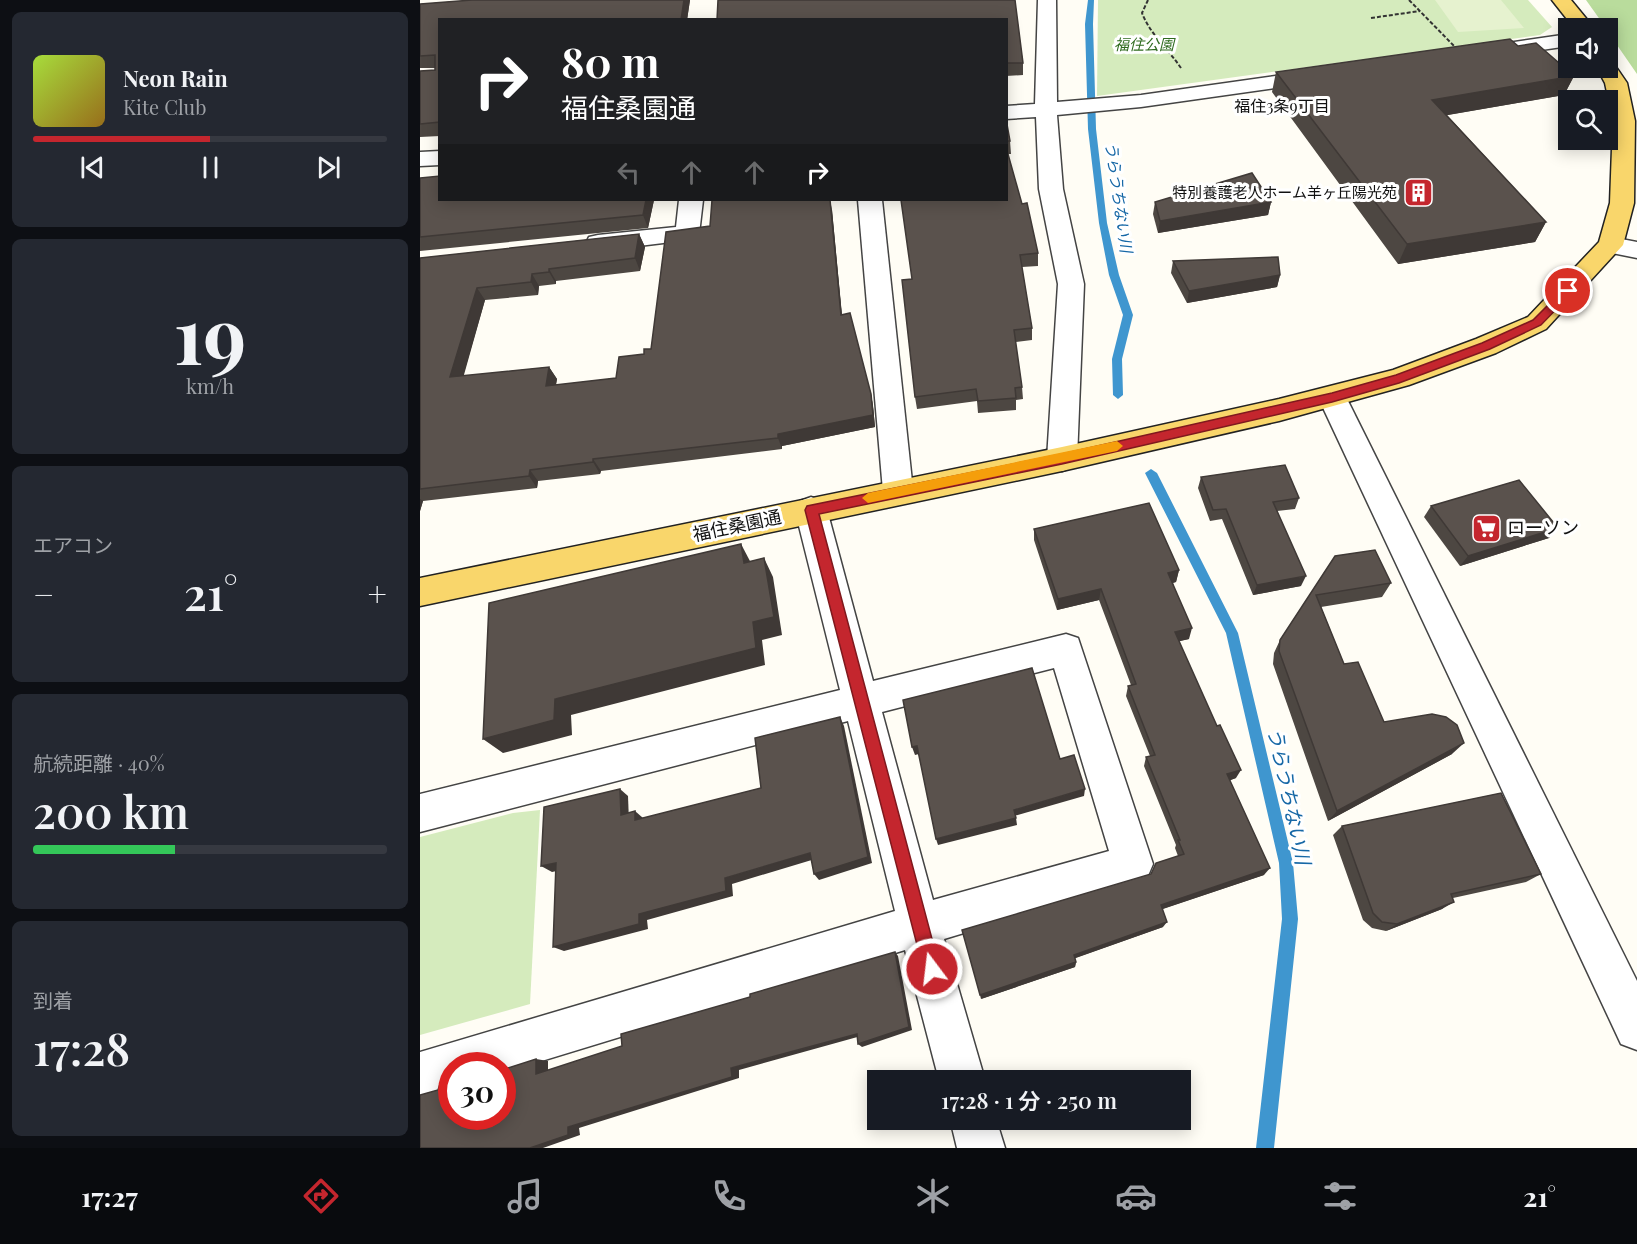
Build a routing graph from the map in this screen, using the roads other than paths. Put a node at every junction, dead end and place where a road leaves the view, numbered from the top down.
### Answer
1 (1047, 0) edge
2 (1561, 0) edge
3 (1576, 18) edge
4 (1558, 42) edge
5 (1463, 56) edge
6 (1337, 73) edge
7 (1613, 78) edge
8 (1046, 110) junction
9 (1008, 113) edge
10 (438, 158) edge
11 (420, 159) edge
12 (692, 201) edge
13 (870, 201) edge
14 (571, 246) edge
15 (1624, 247) edge
16 (1332, 397) junction
17 (1062, 459) junction
18 (898, 491) junction
19 (811, 510) junction
20 (420, 592) edge
21 (861, 703) junction
22 (420, 813) edge
23 (919, 925) junction
24 (1633, 1011) edge
25 (496, 1052) edge
26 (438, 1070) edge
27 (959, 1070) edge
28 (420, 1075) edge
29 (976, 1130) edge
30 (981, 1148) edge

1 - 8 street
2 - 3 main road
4 - 5 street
6 - 8 street
7 - 15 main road, 福住桑園通
8 - 9 street
8 - 17 street
10 - 11 street
12 - 14 street
13 - 18 street
15 - 16 main road, 福住桑園通
16 - 17 main road, 福住桑園通
16 - 24 street
17 - 18 main road, 福住桑園通
18 - 19 main road, 福住桑園通
19 - 20 main road, 福住桑園通
19 - 21 street
21 - 22 street
21 - 23 street
21 - 23 street
23 - 25 street
23 - 27 street
26 - 28 street
29 - 30 street

